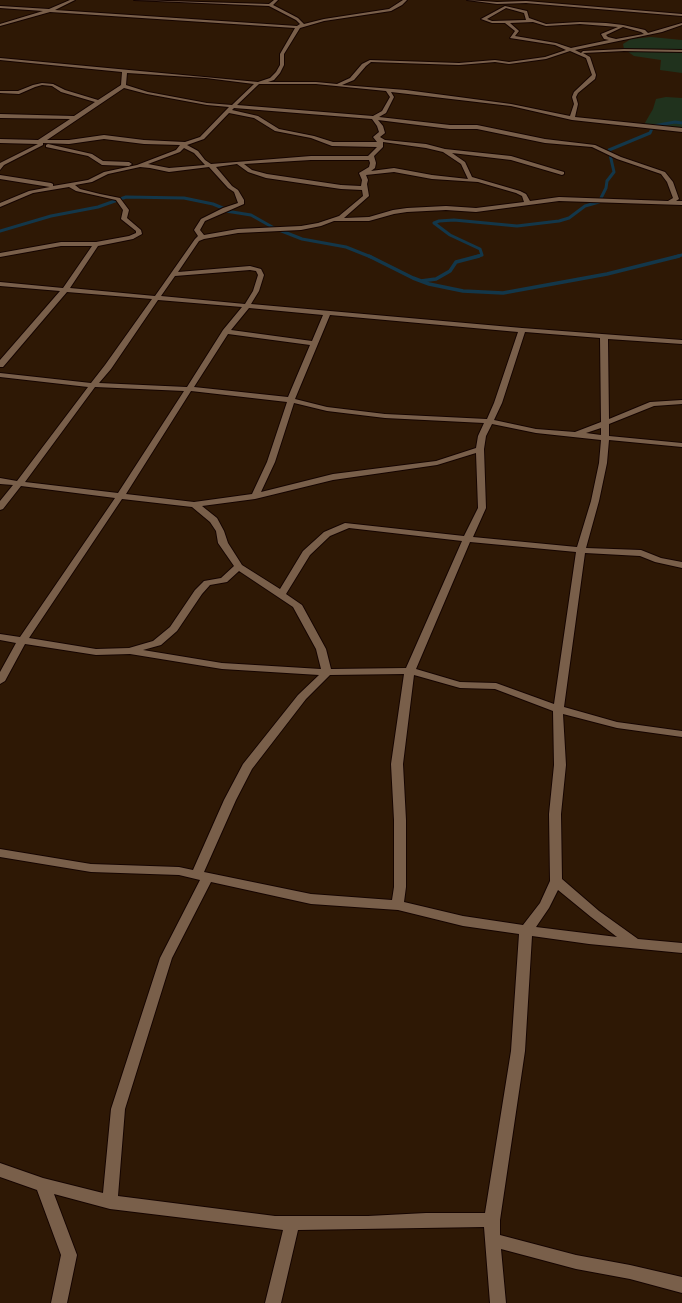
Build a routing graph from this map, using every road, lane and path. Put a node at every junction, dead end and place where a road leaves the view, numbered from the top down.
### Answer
1 (73, 0) edge
2 (136, 0) edge
3 (276, 0) edge
4 (405, 0) edge
5 (469, 0) edge
6 (587, 0) edge
7 (489, 1) edge
8 (513, 2) junction
9 (270, 5) junction
10 (0, 7) edge
11 (48, 11) junction
12 (682, 15) edge
13 (505, 21) junction
14 (534, 21) junction
15 (682, 24) edge
16 (0, 25) edge
17 (623, 26) junction
18 (298, 27) junction
19 (647, 34) junction
20 (617, 41) junction
21 (569, 50) junction
22 (575, 52) junction
23 (682, 52) edge
24 (0, 59) edge
25 (125, 71) junction
26 (258, 83) junction
27 (333, 84) junction
28 (123, 86) junction
29 (387, 90) junction
30 (0, 92) edge
31 (465, 93) dead end
32 (240, 100) junction
33 (469, 100) junction
34 (99, 102) junction
35 (233, 106) junction
36 (251, 107) junction
37 (229, 111) junction
38 (0, 116) edge
39 (76, 118) junction
40 (374, 118) junction
41 (572, 118) junction
42 (682, 130) edge
43 (378, 140) junction
44 (0, 141) edge
45 (40, 142) junction
46 (184, 144) junction
47 (445, 151) junction
48 (371, 158) junction
49 (239, 163) junction
50 (209, 165) junction
51 (140, 166) junction
52 (0, 168) edge
53 (362, 173) junction
54 (562, 173) dead end
55 (0, 177) edge
56 (476, 181) junction
57 (69, 185) junction
58 (364, 188) junction
59 (670, 202) junction
60 (528, 203) junction
61 (682, 203) edge
62 (0, 205) edge
63 (328, 221) junction
64 (202, 237) junction
65 (96, 244) junction
66 (0, 255) edge
67 (173, 274) junction
68 (0, 284) edge
69 (65, 290) junction
70 (154, 299) junction
71 (246, 307) junction
72 (326, 314) junction
73 (522, 330) junction
74 (226, 332) junction
75 (604, 337) junction
76 (682, 342) edge
77 (313, 343) junction
78 (0, 364) edge
79 (0, 374) edge
80 (93, 385) junction
81 (190, 389) junction
82 (291, 400) junction
83 (682, 402) edge
84 (489, 421) junction
85 (605, 423) junction
86 (575, 435) junction
87 (605, 438) junction
88 (682, 445) edge
89 (480, 449) junction
90 (0, 481) edge
91 (20, 482) junction
92 (120, 496) junction
93 (255, 496) junction
94 (194, 505) junction
95 (0, 507) edge
96 (466, 539) junction
97 (581, 550) junction
98 (682, 565) edge
99 (238, 567) junction
100 (281, 595) junction
101 (0, 637) edge
102 (22, 641) junction
103 (130, 651) junction
104 (327, 672) junction
105 (410, 672) junction
106 (0, 681) edge
107 (558, 709) junction
108 (682, 734) edge
109 (0, 853) edge
110 (202, 876) junction
111 (556, 881) junction
112 (398, 905) junction
113 (526, 930) junction
114 (637, 944) junction
115 (682, 948) edge
116 (0, 1170) edge
117 (43, 1185) junction
118 (110, 1202) junction
119 (492, 1220) junction
120 (292, 1223) junction
121 (492, 1240) junction
122 (682, 1285) edge
123 (59, 1303) edge
124 (273, 1303) edge
125 (498, 1303) edge

1 - 11 street
2 - 9 street
3 - 9 street
4 - 18 street
5 - 7 street
6 - 8 street
7 - 8 street
8 - 12 street
9 - 18 street
10 - 11 street
11 - 16 street
11 - 18 street
13 - 14 street
13 - 14 street
13 - 21 street
14 - 17 street
15 - 19 street
17 - 19 street
17 - 20 street
18 - 26 street
19 - 20 street
20 - 21 street
21 - 22 street
21 - 27 street
22 - 23 street
22 - 41 street
24 - 25 street
25 - 26 street
25 - 28 street
26 - 27 street
26 - 32 street
27 - 29 street
28 - 34 street
28 - 35 street
29 - 33 street
29 - 40 street
30 - 34 street
31 - 33 street
32 - 35 street
32 - 36 street
33 - 41 street
34 - 39 street
35 - 36 street
35 - 37 street
36 - 40 street
37 - 43 street
37 - 46 street
38 - 39 street
39 - 45 street
40 - 43 street
40 - 59 street
41 - 42 street
43 - 47 street
43 - 48 street
44 - 45 street
45 - 46 street
45 - 51 street
45 - 52 street
46 - 50 street
46 - 51 street
47 - 54 street
47 - 56 street
48 - 49 street
48 - 53 street
49 - 50 street
49 - 58 street
50 - 51 street
50 - 64 street
51 - 57 street
53 - 56 street
53 - 58 street
55 - 57 street
56 - 60 street
57 - 62 street
57 - 65 street
58 - 63 street
59 - 60 street
59 - 61 street
60 - 63 street
63 - 64 street
64 - 67 street
65 - 66 street
65 - 69 street
67 - 70 street
67 - 71 street
68 - 69 street
69 - 70 street
69 - 78 street
70 - 71 street
70 - 80 street
71 - 72 street
71 - 74 street
72 - 73 street
72 - 77 street
73 - 75 street
73 - 84 street
74 - 77 street
74 - 81 street
75 - 76 street
75 - 85 street
77 - 82 street
79 - 80 street
80 - 81 street
80 - 91 street
81 - 82 street
81 - 92 street
82 - 84 street
82 - 93 street
83 - 85 street
84 - 86 street
84 - 89 street
85 - 86 street
85 - 87 street
86 - 87 street
87 - 88 street
87 - 97 street
89 - 93 street
89 - 96 street
90 - 91 street
91 - 92 street
91 - 95 street
92 - 94 street
92 - 102 street
93 - 94 street
94 - 99 street
96 - 97 street
96 - 100 street
96 - 105 street
97 - 98 street
97 - 107 street
99 - 100 street
99 - 103 street
100 - 104 street
101 - 102 street
102 - 103 street
102 - 106 street
103 - 104 street
104 - 105 street
104 - 110 street
105 - 107 street
105 - 112 street
107 - 108 street
107 - 111 street
109 - 110 street
110 - 112 street
110 - 118 street
111 - 113 street
111 - 114 street
112 - 113 street
113 - 114 street
113 - 119 street
114 - 115 street
116 - 117 street
117 - 118 street
117 - 123 street
118 - 120 street
119 - 120 street
119 - 121 street
120 - 124 street
121 - 122 street
121 - 125 street

